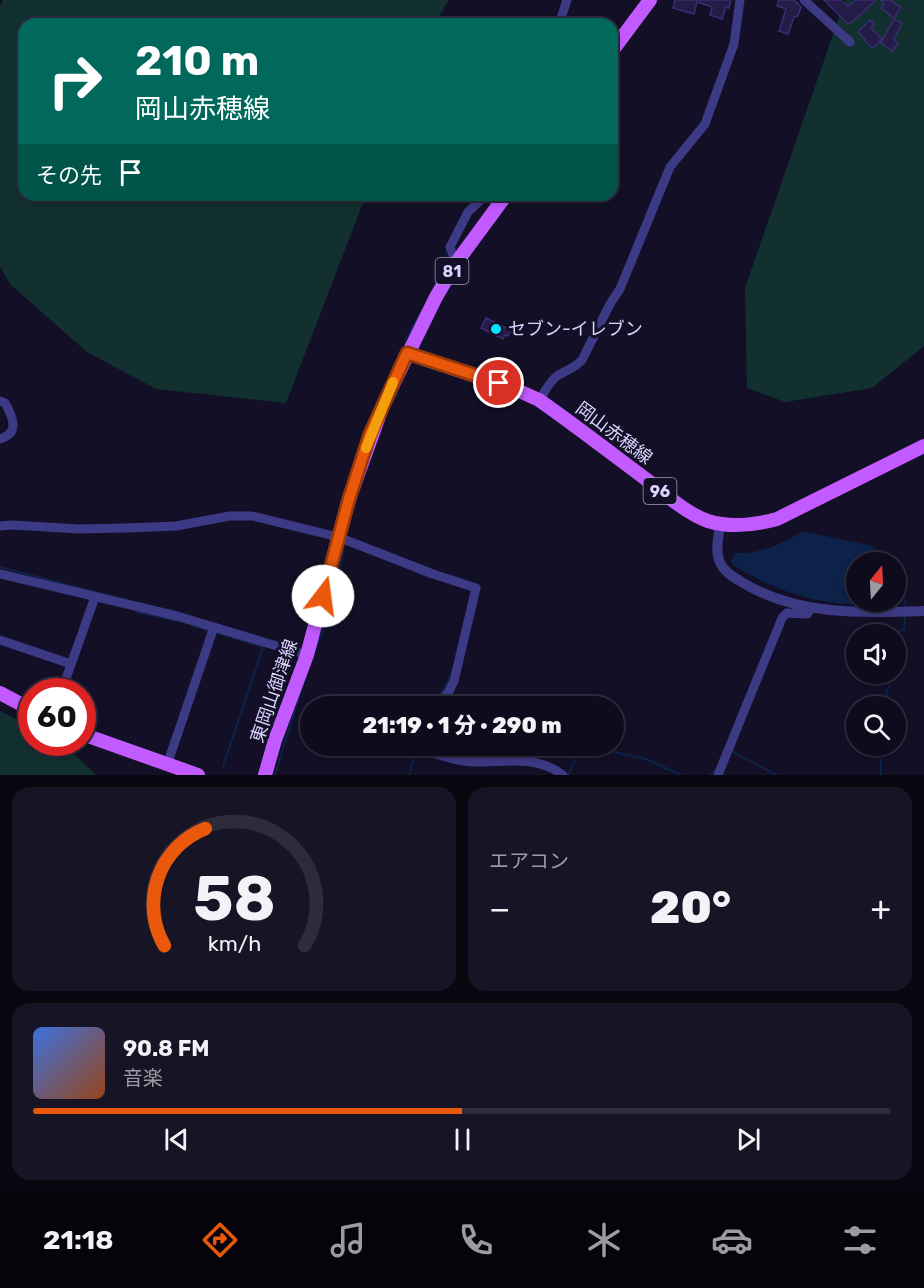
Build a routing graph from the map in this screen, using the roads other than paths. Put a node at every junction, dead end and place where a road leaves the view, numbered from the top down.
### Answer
1 (567, 0) edge
2 (650, 0) edge
3 (740, 0) edge
4 (804, 0) edge
5 (561, 18) edge
6 (850, 42) dead end
7 (618, 43) edge
8 (480, 201) edge
9 (502, 201) edge
10 (456, 263) junction
11 (407, 353) junction
12 (539, 400) junction
13 (0, 401) edge
14 (0, 439) edge
15 (924, 446) edge
16 (720, 524) junction
17 (0, 526) edge
18 (338, 537) junction
19 (0, 574) edge
20 (95, 597) junction
21 (812, 608) junction
22 (924, 611) edge
23 (213, 630) junction
24 (0, 640) edge
25 (307, 655) junction
26 (71, 664) junction
27 (66, 678) edge
28 (0, 693) edge
29 (445, 696) edge
30 (18, 703) edge
31 (96, 739) edge
32 (445, 756) edge
33 (168, 765) junction
34 (198, 775) edge
35 (265, 775) edge
36 (563, 775) edge
37 (718, 775) edge

1 - 5 street
2 - 7 main road
3 - 12 street
4 - 6 street
8 - 10 street
9 - 10 main road, 東岡山御津線 / 81
10 - 11 main road, 東岡山御津線 / 81
11 - 12 main road, 岡山赤穂線 / 96
11 - 18 main road, 東岡山御津線 / 81
12 - 16 main road, 岡山赤穂線 / 96
13 - 14 street
15 - 16 main road, 岡山赤穂線 / 96
16 - 21 street
17 - 18 street
18 - 25 main road, 東岡山御津線 / 81
18 - 29 street
19 - 20 street
20 - 23 street
20 - 26 street
21 - 22 street
21 - 37 street
23 - 25 street
23 - 33 street
24 - 26 street
25 - 35 main road, 東岡山御津線 / 81
26 - 27 street
28 - 30 main road
31 - 33 main road
32 - 36 street
33 - 34 main road

